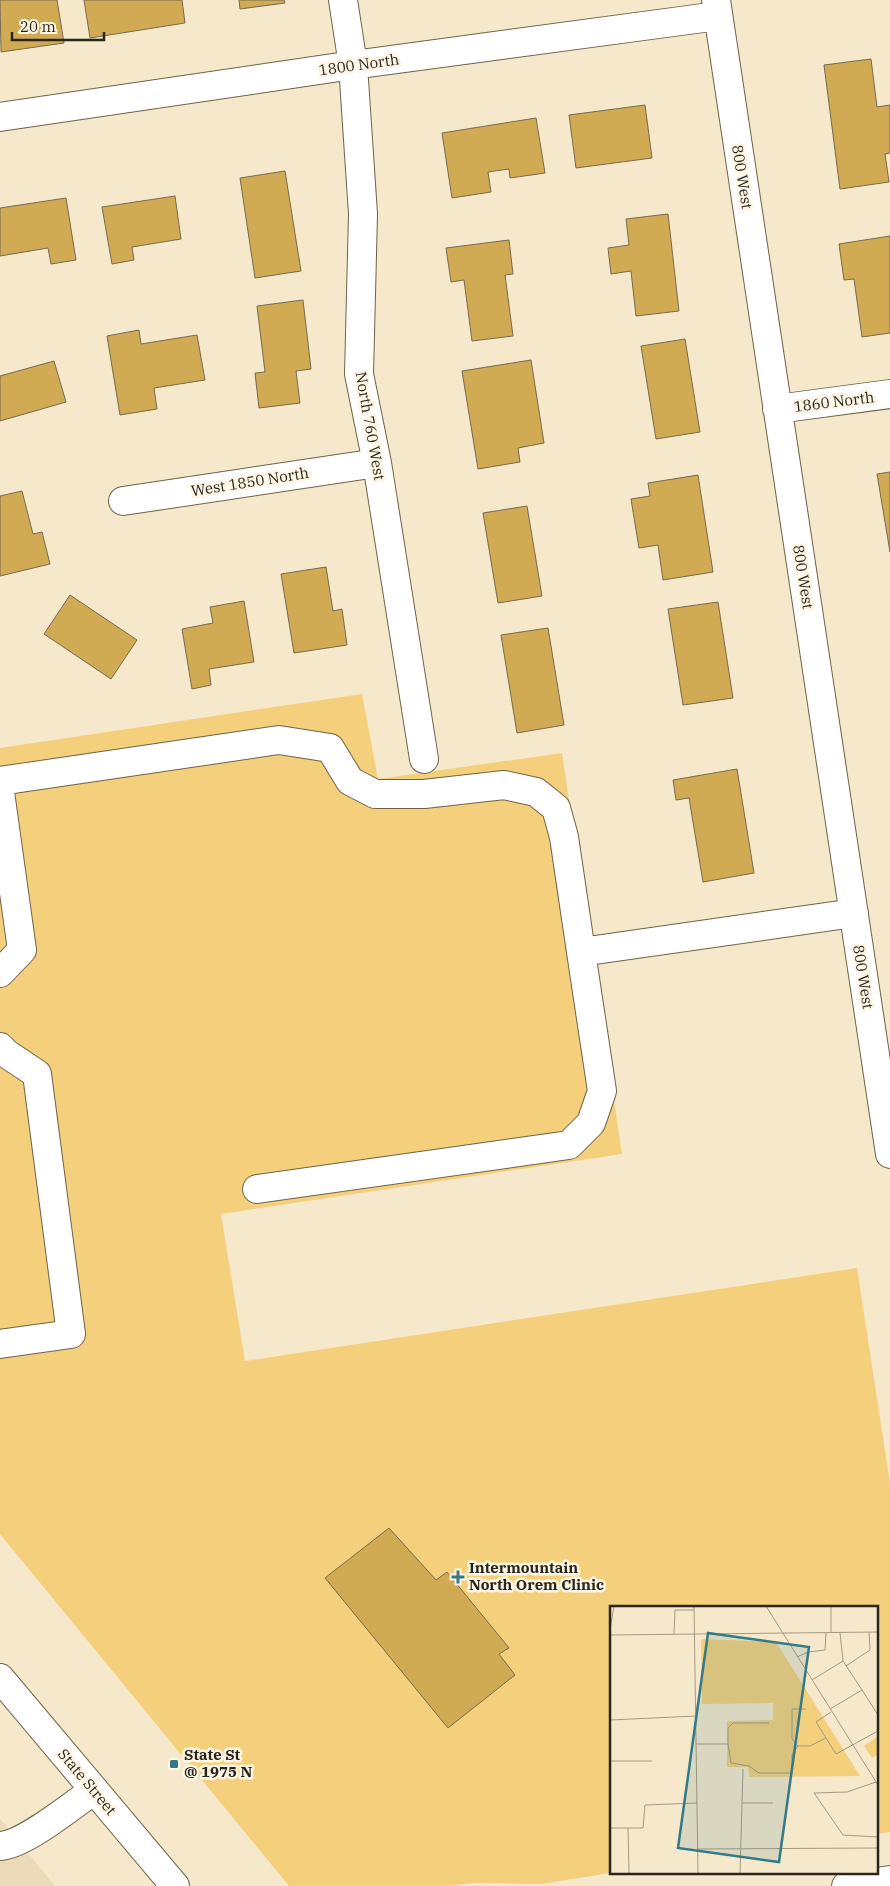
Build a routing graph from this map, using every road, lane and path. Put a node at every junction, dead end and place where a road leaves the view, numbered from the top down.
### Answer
1 (343, 0) edge
2 (717, 8) edge
3 (353, 65) junction
4 (0, 118) edge
5 (890, 394) edge
6 (777, 409) junction
7 (377, 463) junction
8 (123, 502) dead end
9 (424, 759) dead end
10 (0, 781) edge
11 (0, 792) edge
12 (854, 913) junction
13 (581, 952) junction
14 (0, 973) edge
15 (0, 1047) edge
16 (890, 1154) edge
17 (257, 1189) dead end
18 (0, 1344) edge
19 (0, 1678) edge
20 (94, 1790) junction
21 (0, 1846) edge
22 (890, 1880) edge
23 (175, 1886) edge
24 (846, 1886) edge

1 - 3 street, North 760 West
2 - 3 street, 1800 North
2 - 6 street, 800 West
3 - 4 street, 1800 North
3 - 7 street, North 760 West
5 - 6 street, 1860 North
6 - 12 street, 800 West
7 - 8 street, West 1850 North
7 - 9 street, North 760 West
10 - 13 street
11 - 14 street
12 - 13 street
12 - 16 street, 800 West
13 - 17 street
15 - 18 street
19 - 20 street, State Street
20 - 21 street
20 - 23 street, State Street
22 - 24 street

